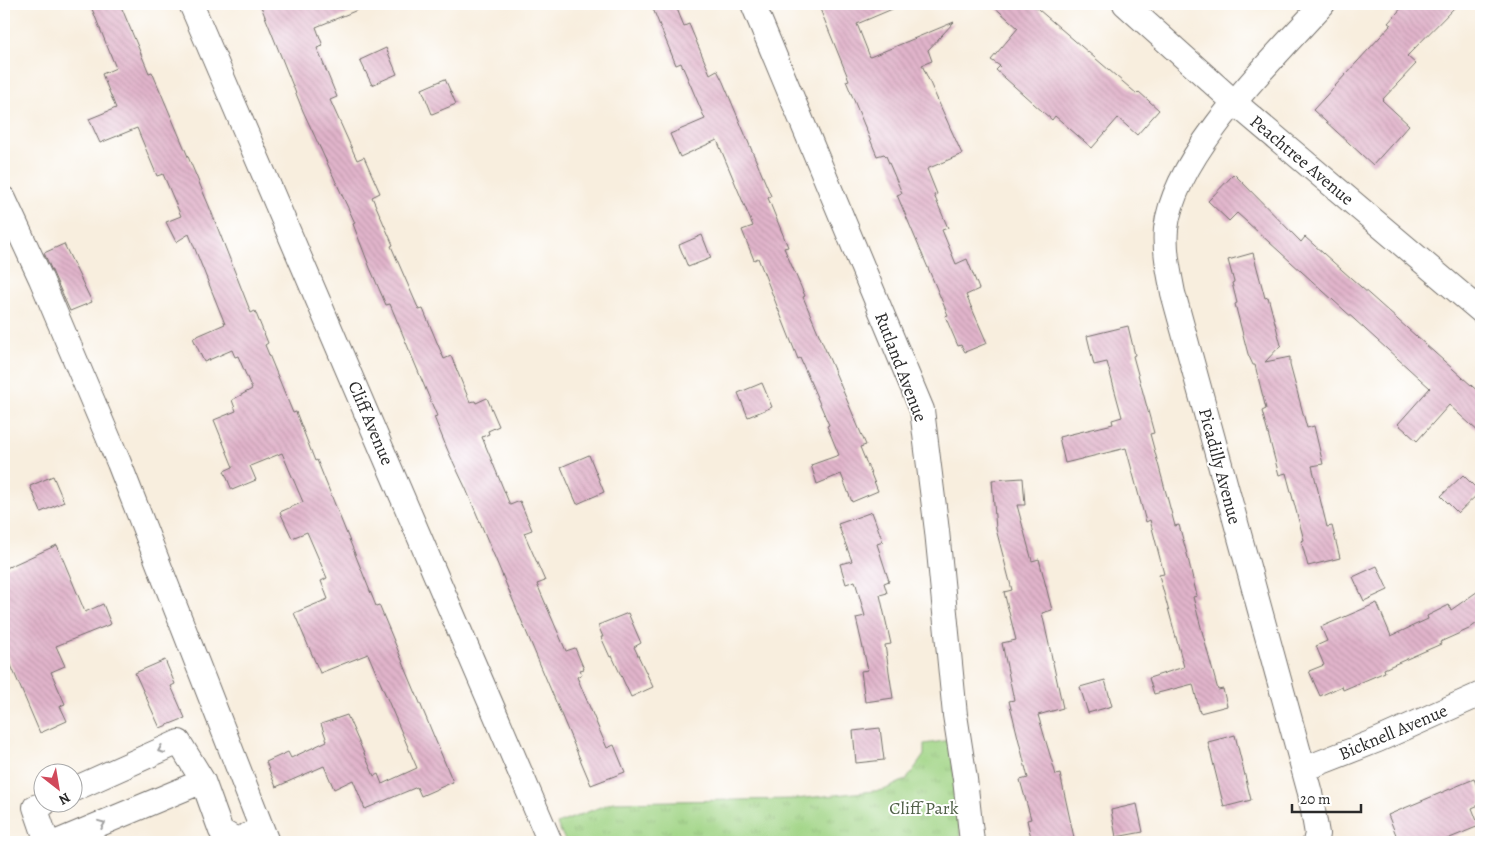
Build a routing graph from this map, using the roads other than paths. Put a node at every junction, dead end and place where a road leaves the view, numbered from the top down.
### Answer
1 (191, 4) edge
2 (753, 4) edge
3 (1125, 4) edge
4 (1323, 4) edge
5 (1235, 103) junction
6 (4, 199) edge
7 (1481, 311) edge
8 (1481, 694) edge
9 (1304, 769) junction
10 (203, 781) junction
11 (82, 786) edge
12 (37, 814) edge
13 (264, 836) edge
14 (47, 842) edge
15 (57, 842) edge
16 (550, 842) edge
17 (972, 842) edge
18 (1315, 842) edge

1 - 16 street, Cliff Avenue
2 - 17 street, Rutland Avenue
3 - 5 street, Peachtree Avenue
4 - 5 street, Picadilly Avenue
5 - 7 street, Peachtree Avenue
5 - 9 street, Picadilly Avenue
6 - 13 street
8 - 9 street, Bicknell Avenue
9 - 18 street, Picadilly Avenue
10 -> 11 street
10 - 13 street
15 -> 10 street
12 - 14 street

